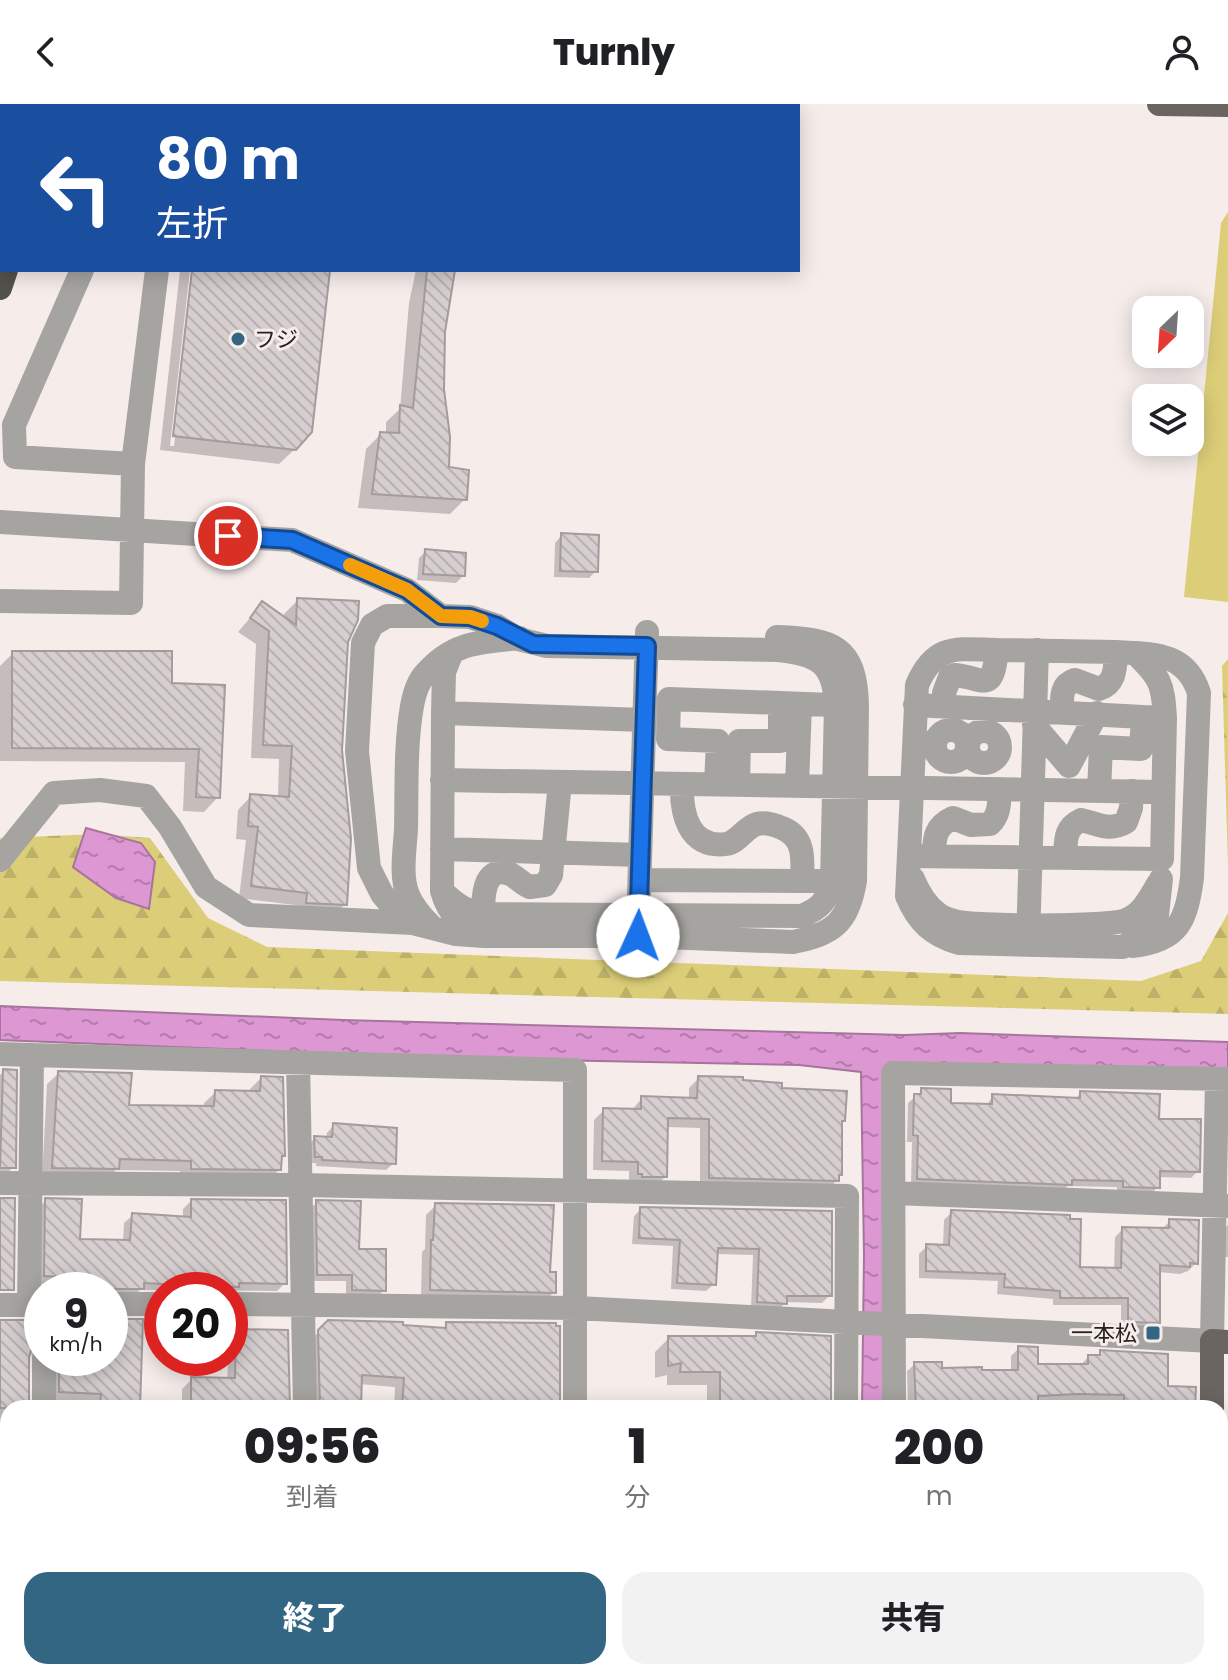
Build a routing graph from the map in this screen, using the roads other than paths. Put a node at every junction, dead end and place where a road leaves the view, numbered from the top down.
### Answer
1 (1159, 104) edge
2 (1228, 105) edge
3 (81, 272) edge
4 (157, 272) edge
5 (133, 464) junction
6 (0, 522) edge
7 (132, 530) junction
8 (0, 601) edge
9 (441, 616) junction
10 (518, 639) junction
11 (647, 639) junction
12 (997, 650) junction
13 (1037, 650) junction
14 (452, 652) junction
15 (1126, 652) junction
16 (790, 703) junction
17 (653, 705) junction
18 (915, 705) junction
19 (846, 706) junction
20 (945, 706) junction
21 (970, 707) junction
22 (1062, 712) junction
23 (443, 713) junction
24 (1097, 713) junction
25 (1034, 718) junction
26 (1154, 718) junction
27 (442, 780) junction
28 (560, 782) junction
29 (643, 783) junction
30 (682, 784) junction
31 (727, 784) junction
32 (797, 786) junction
33 (844, 786) junction
34 (912, 788) junction
35 (967, 789) junction
36 (1000, 789) junction
37 (1033, 790) junction
38 (1099, 791) junction
39 (1132, 791) junction
40 (1162, 792) junction
41 (442, 849) junction
42 (554, 853) junction
43 (640, 855) junction
44 (934, 856) junction
45 (1030, 858) junction
46 (1065, 858) junction
47 (0, 860) edge
48 (909, 861) junction
49 (1161, 869) junction
50 (640, 880) junction
51 (802, 881) junction
52 (844, 881) junction
53 (484, 925) junction
54 (638, 925) junction
55 (424, 926) junction
56 (1028, 934) junction
57 (1123, 947) junction
58 (0, 1054) edge
59 (32, 1055) junction
60 (298, 1063) junction
61 (1222, 1079) edge
62 (0, 1183) edge
63 (29, 1184) junction
64 (301, 1185) junction
65 (576, 1192) junction
66 (893, 1193) junction
67 (1221, 1206) edge
68 (33, 1272) edge
69 (248, 1304) edge
70 (303, 1304) junction
71 (0, 1305) edge
72 (24, 1305) edge
73 (577, 1308) junction
74 (847, 1324) junction
75 (893, 1324) junction
76 (1220, 1341) edge
77 (44, 1376) edge
78 (44, 1400) edge
79 (305, 1400) edge
80 (575, 1400) edge
81 (846, 1400) edge
82 (894, 1400) edge
83 (1213, 1400) edge

1 - 2 main road
3 - 5 street
4 - 5 street
5 - 7 street
6 - 7 street
7 - 8 street
7 - 9 street
9 - 10 street
9 - 55 street
10 - 11 street
10 - 14 street
11 - 17 street
11 - 19 street
12 - 13 street
12 - 18 street
12 - 20 street
13 - 15 street
13 - 25 street
14 - 23 street
14 - 55 street
15 - 22 street
15 - 26 street
15 - 57 street
16 - 17 street
16 - 19 street
16 - 31 street
16 - 32 street
17 - 23 street
17 - 29 street
17 - 31 street
18 - 20 street
18 - 34 street
19 - 33 street
20 - 21 street
21 - 25 street
21 - 35 street
22 - 24 street
22 - 25 street
23 - 27 street
24 - 25 street
24 - 26 street
25 - 37 street
26 - 38 street
26 - 40 street
27 - 28 street
27 - 41 street
28 - 29 street
28 - 42 street
29 - 30 street
29 - 43 street
30 - 31 street
30 - 51 street
31 - 32 street
32 - 33 street
33 - 34 street
33 - 52 street
34 - 35 street
34 - 48 street
35 - 36 street
36 - 37 street
36 - 44 street
37 - 38 street
37 - 45 street
38 - 39 street
39 - 40 street
39 - 46 street
40 - 49 street
41 - 42 street
41 - 53 street
42 - 43 street
42 - 53 street
43 - 50 street
44 - 45 street
44 - 48 street
45 - 46 street
45 - 56 street
46 - 49 street
47 - 55 street
48 - 56 street
49 - 56 street
49 - 57 street
50 - 51 street
50 - 54 street
51 - 52 street
52 - 54 street
53 - 54 street
53 - 55 street
56 - 57 street
58 - 59 street
59 - 60 street
59 - 63 street
60 - 64 street
60 - 65 street
61 - 66 street
61 - 67 street
62 - 63 street
63 - 64 street
63 - 68 street
64 - 65 street
64 - 70 street
65 - 73 street
65 - 74 street
66 - 67 street
66 - 75 street
67 - 76 street
69 - 70 street
70 - 73 street
70 - 79 street
71 - 72 street
73 - 74 street
73 - 80 street
74 - 75 street
74 - 81 street
75 - 76 street
75 - 82 street
76 - 83 main road
77 - 78 street

